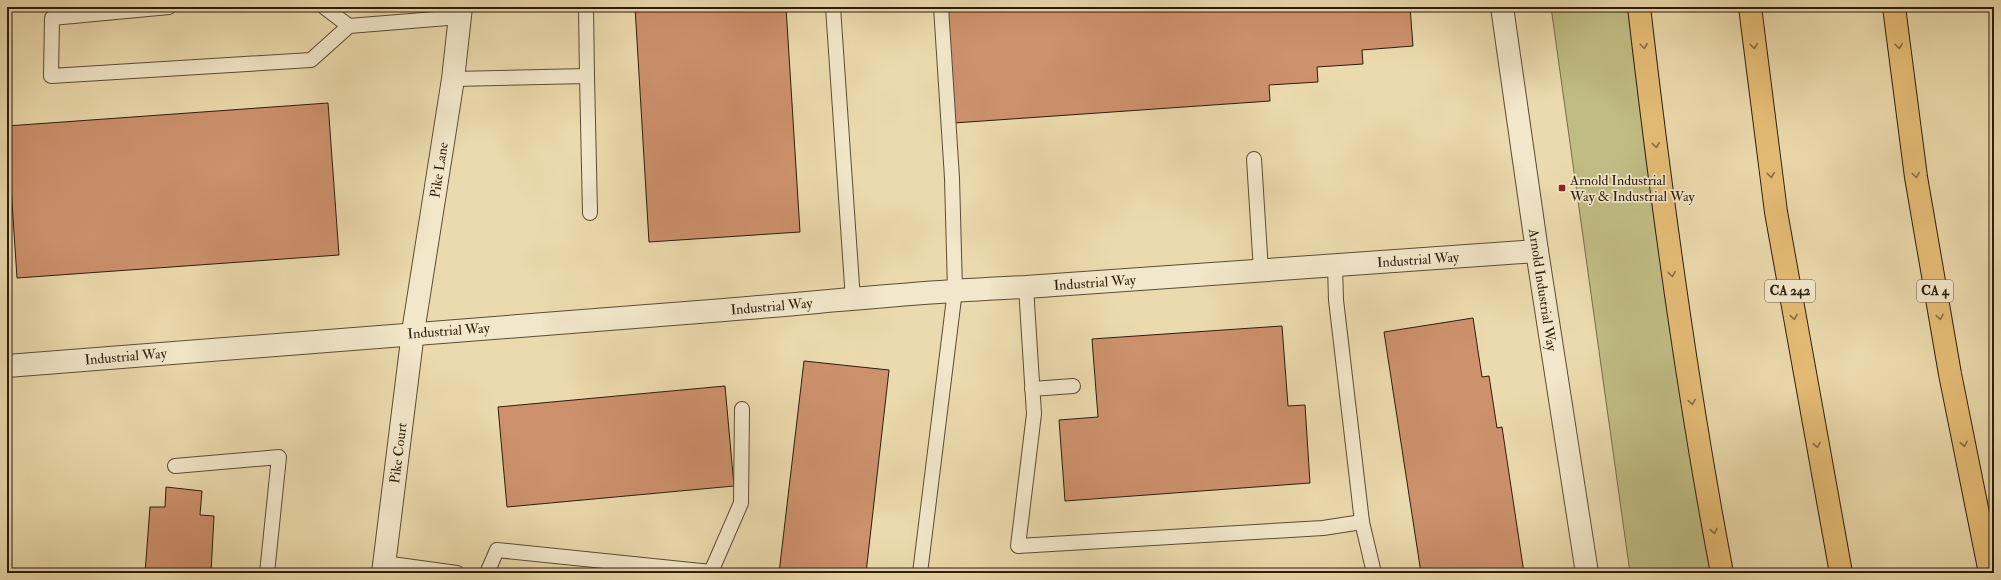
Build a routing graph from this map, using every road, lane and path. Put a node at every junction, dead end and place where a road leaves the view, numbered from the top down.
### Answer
1 (169, 7) edge
2 (324, 7) edge
3 (586, 7) edge
4 (833, 7) edge
5 (941, 7) edge
6 (1502, 7) edge
7 (1639, 7) edge
8 (1750, 7) edge
9 (1894, 7) edge
10 (460, 12) edge
11 (349, 26) junction
12 (587, 76) junction
13 (453, 79) junction
14 (1254, 158) dead end
15 (590, 213) dead end
16 (1537, 251) junction
17 (1335, 266) junction
18 (1261, 271) junction
19 (1026, 287) junction
20 (954, 290) junction
21 (853, 300) junction
22 (413, 332) junction
23 (7, 366) edge
24 (1073, 386) dead end
25 (1032, 389) junction
26 (742, 409) dead end
27 (175, 466) dead end
28 (1362, 522) junction
29 (383, 568) edge
30 (266, 573) edge
31 (457, 573) edge
32 (487, 573) edge
33 (920, 573) edge
34 (1374, 573) edge
35 (1587, 573) edge
36 (1722, 573) edge
37 (1841, 573) edge
38 (1990, 573) edge

1 - 11 lane
2 - 11 lane
3 - 12 lane
4 - 21 lane
5 - 20 lane
6 - 16 street, Arnold Industrial Way
7 -> 36 highway
8 -> 37 highway, CA 242
9 -> 38 highway, CA 4
10 - 11 lane
10 - 13 street, Pike Lane
12 - 13 lane
12 - 15 lane
13 - 22 street, Pike Lane
14 - 18 lane
16 - 17 street, Industrial Way
16 - 35 street, Arnold Industrial Way
17 - 18 street, Industrial Way
17 - 28 lane
18 - 19 street, Industrial Way
19 - 20 street, Industrial Way
19 - 25 lane
20 - 21 street, Industrial Way
20 - 33 lane
21 - 22 street, Industrial Way
22 - 23 street, Industrial Way
22 - 29 street, Pike Court
24 - 25 lane
25 - 28 lane
26 - 32 lane
27 - 30 lane
28 - 34 lane
29 - 31 lane

